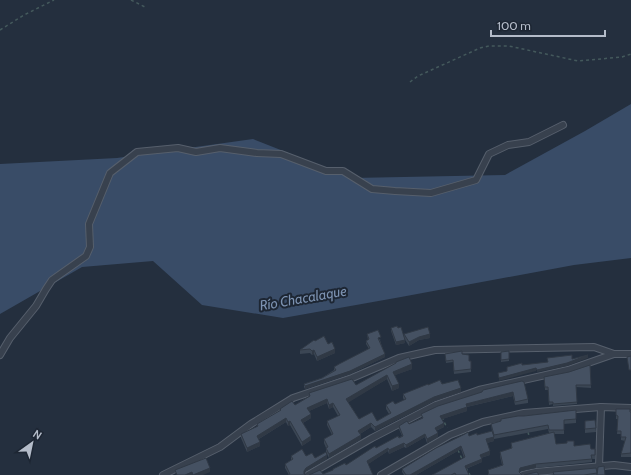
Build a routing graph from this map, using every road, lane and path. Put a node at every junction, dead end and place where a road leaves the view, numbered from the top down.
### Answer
1 (54, 0) edge
2 (131, 0) edge
3 (145, 7) dead end
4 (0, 30) edge
5 (631, 54) edge
6 (410, 82) dead end
7 (563, 125) dead end
8 (614, 354) junction
9 (631, 354) edge
10 (0, 355) edge
11 (601, 407) junction
12 (631, 408) edge
13 (527, 428) edge
14 (530, 442) edge
15 (599, 467) junction
16 (631, 467) edge
17 (163, 475) edge
18 (308, 475) edge
19 (381, 475) edge
20 (523, 475) edge

1 - 4 path
2 - 3 path
5 - 6 path
7 - 10 street
8 - 9 street
8 - 17 street
8 - 18 street
11 - 12 street
11 - 15 street
11 - 19 street
13 - 14 path
15 - 16 street
15 - 20 street

